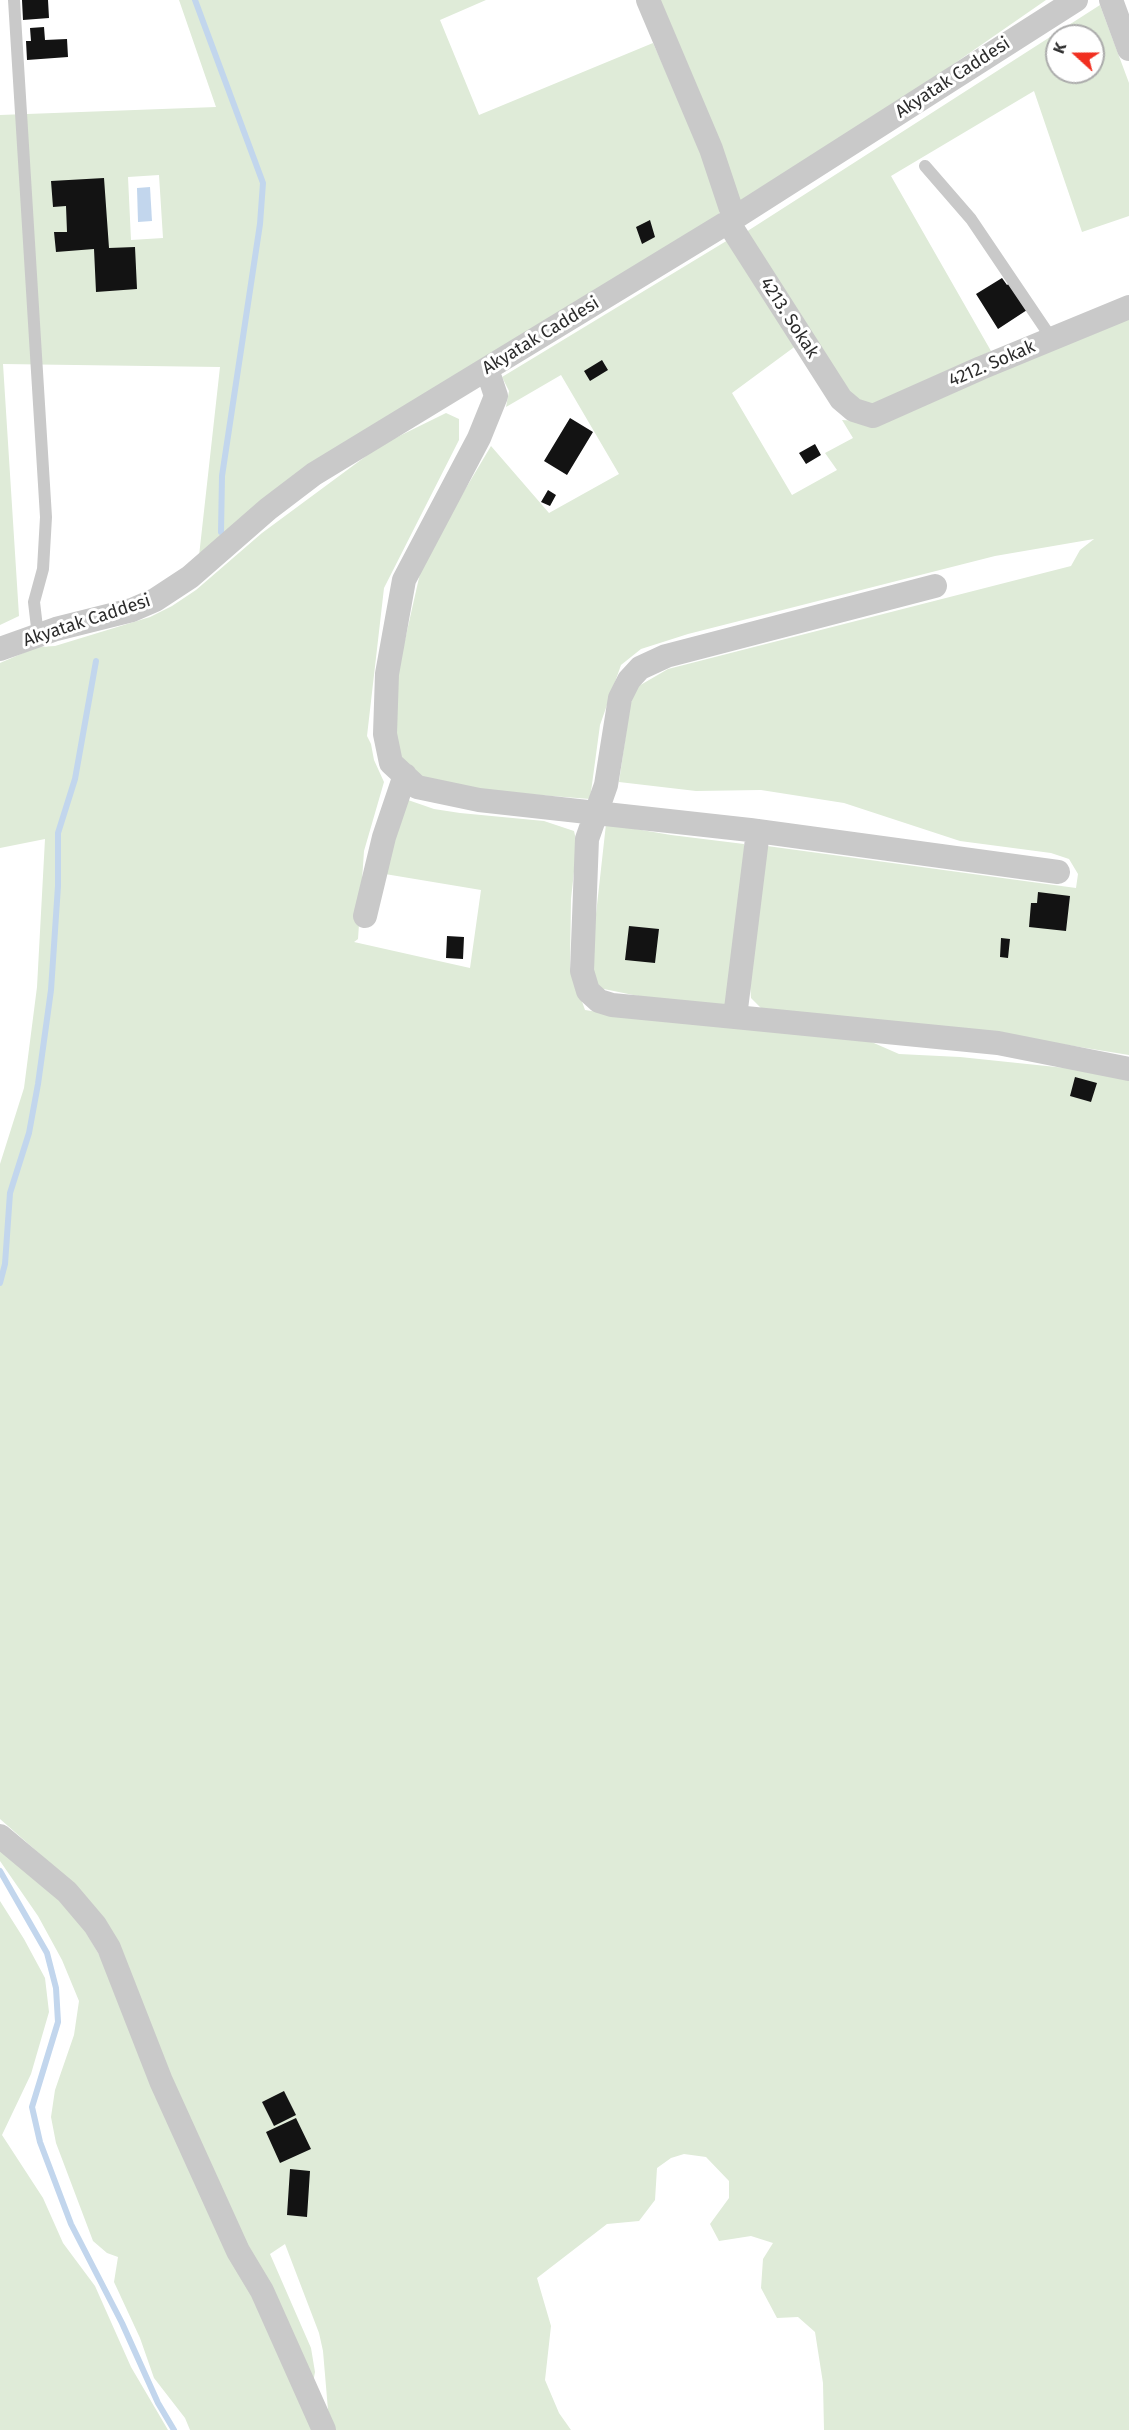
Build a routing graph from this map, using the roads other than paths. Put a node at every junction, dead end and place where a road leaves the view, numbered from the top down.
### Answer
1 (14, 0) edge
2 (648, 0) edge
3 (1076, 0) edge
4 (1111, 0) edge
5 (1129, 49) edge
6 (925, 166) dead end
7 (731, 220) junction
8 (1129, 307) edge
9 (1052, 339) junction
10 (487, 369) junction
11 (854, 411) joint
12 (935, 586) dead end
13 (38, 636) junction
14 (0, 649) edge
15 (405, 776) junction
16 (596, 814) junction
17 (758, 831) junction
18 (1058, 872) dead end
19 (365, 916) dead end
20 (735, 1017) junction
21 (1129, 1069) edge
22 (0, 1836) edge
23 (324, 2430) edge

1 - 13 lane
2 - 7 street, 4213. Sokak
3 - 7 street, Akyatak Caddesi
4 - 5 street
6 - 9 lane
7 - 10 street, Akyatak Caddesi
7 - 11 street, 4213. Sokak
8 - 9 street, 4212. Sokak
9 - 11 street, 4212. Sokak
10 - 13 street, Akyatak Caddesi
10 - 15 street
12 - 16 street
13 - 14 street, Akyatak Caddesi
15 - 16 street
15 - 19 street
16 - 17 street
16 - 20 street
17 - 18 street
17 - 20 street
20 - 21 street
22 - 23 street

